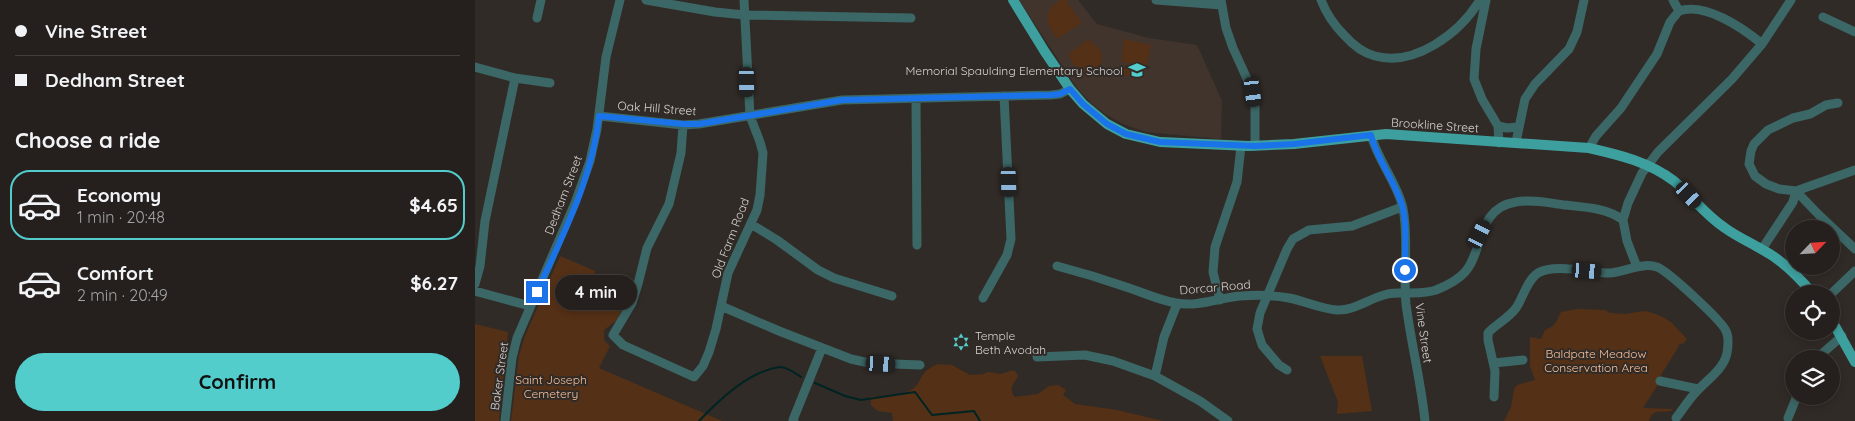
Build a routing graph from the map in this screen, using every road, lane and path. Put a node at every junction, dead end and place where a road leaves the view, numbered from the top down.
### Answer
1 (541, 0) edge
2 (620, 0) edge
3 (646, 0) edge
4 (744, 0) edge
5 (1013, 0) edge
6 (1156, 0) edge
7 (1321, 0) edge
8 (1480, 0) edge
9 (1486, 0) edge
10 (1584, 0) edge
11 (1673, 0) edge
12 (1791, 0) edge
13 (1222, 3) edge
14 (1679, 11) junction
15 (745, 15) junction
16 (1823, 17) dead end
17 (537, 18) dead end
18 (911, 18) dead end
19 (1465, 19) junction
20 (1481, 28) junction
21 (1855, 32) edge
22 (1761, 44) junction
23 (475, 67) edge
24 (515, 78) junction
25 (550, 82) dead end
26 (1070, 89) junction
27 (1004, 96) junction
28 (915, 99) junction
29 (1838, 103) dead end
30 (599, 116) junction
31 (749, 116) junction
32 (683, 124) junction
33 (1498, 126) junction
34 (1518, 127) junction
35 (1371, 135) junction
36 (1499, 142) junction
37 (1516, 142) junction
38 (1241, 146) junction
39 (1255, 146) junction
40 (1589, 148) junction
41 (1649, 165) junction
42 (1855, 170) edge
43 (1796, 191) junction
44 (1402, 207) junction
45 (475, 219) edge
46 (1623, 220) junction
47 (485, 221) junction
48 (751, 224) junction
49 (917, 246) dead end
50 (1762, 249) junction
51 (1855, 249) edge
52 (1057, 266) dead end
53 (1637, 267) junction
54 (1855, 271) edge
55 (475, 284) edge
56 (1804, 285) edge
57 (1840, 285) edge
58 (475, 291) edge
59 (1405, 292) junction
60 (892, 296) dead end
61 (1268, 296) junction
62 (983, 298) dead end
63 (1220, 300) junction
64 (1177, 304) junction
65 (530, 306) junction
66 (721, 306) junction
67 (1840, 333) edge
68 (518, 334) joint
69 (1842, 336) junction
70 (822, 348) junction
71 (1826, 350) edge
72 (1037, 357) dead end
73 (1523, 360) dead end
74 (1855, 362) edge
75 (1494, 363) junction
76 (920, 365) dead end
77 (1287, 370) dead end
78 (1155, 376) junction
79 (1660, 381) dead end
80 (1699, 389) junction
81 (1494, 397) dead end
82 (1793, 405) edge
83 (1676, 418) dead end
84 (1788, 418) dead end
85 (505, 421) edge
86 (794, 421) edge
87 (1229, 421) edge
88 (1425, 421) edge

1 - 17 street
2 - 30 street, Dedham Street
3 - 15 street
4 - 15 street, Old Farm Road
5 - 26 main road, Brookline Street
6 - 13 street
7 - 19 street
8 - 19 street
9 - 20 street
10 - 34 street
11 - 14 street
12 - 22 street
13 - 39 street
14 - 22 street
14 - 40 street
15 - 18 street
15 - 31 street, Old Farm Road
16 - 21 street
19 - 20 street
20 - 33 street
22 - 41 street
23 - 24 street
24 - 25 street
24 - 47 street
26 - 27 street, Oak Hill Street
26 - 38 main road, Brookline Street
27 - 28 street, Oak Hill Street
27 - 62 street
28 - 31 street, Oak Hill Street
28 - 49 street
29 - 43 street
30 - 32 street, Oak Hill Street
30 - 65 street, Dedham Street
31 - 32 street, Oak Hill Street
31 - 48 street, Old Farm Road
32 - 66 street, Old Farm Road
33 - 34 street
33 - 36 street
34 - 37 street
35 - 36 main road, Brookline Street
35 - 39 main road, Brookline Street
35 - 44 street, Vine Street
36 - 37 main road, Brookline Street
37 - 40 main road, Brookline Street
38 - 39 main road, Brookline Street
38 - 63 street
40 - 41 main road, Brookline Street
41 - 46 street
41 - 50 main road, Brookline Street
42 - 43 street
43 - 50 street
43 - 51 street
44 - 59 street, Vine Street
44 - 61 street
45 - 47 street
46 - 53 street
46 - 59 street, Dorcar Road
47 - 55 street
48 - 60 street
48 - 66 street, Old Farm Road
50 - 56 main road, Brookline Street
52 - 64 street, Dorcar Road
53 - 75 street
53 - 80 street
54 - 57 street
58 - 65 street
59 - 61 street, Dorcar Road
59 - 88 street, Vine Street
61 - 63 street, Dorcar Road
61 - 77 street
63 - 64 street, Dorcar Road
64 - 78 street
65 - 68 street, Dedham Street
66 - 70 street
67 - 69 main road
68 - 85 street, Baker Street
69 - 71 street
69 - 74 main road
70 - 76 street
70 - 86 street
72 - 78 street
73 - 75 street
75 - 81 street
78 - 87 street
79 - 80 street
80 - 83 street
82 - 84 street

